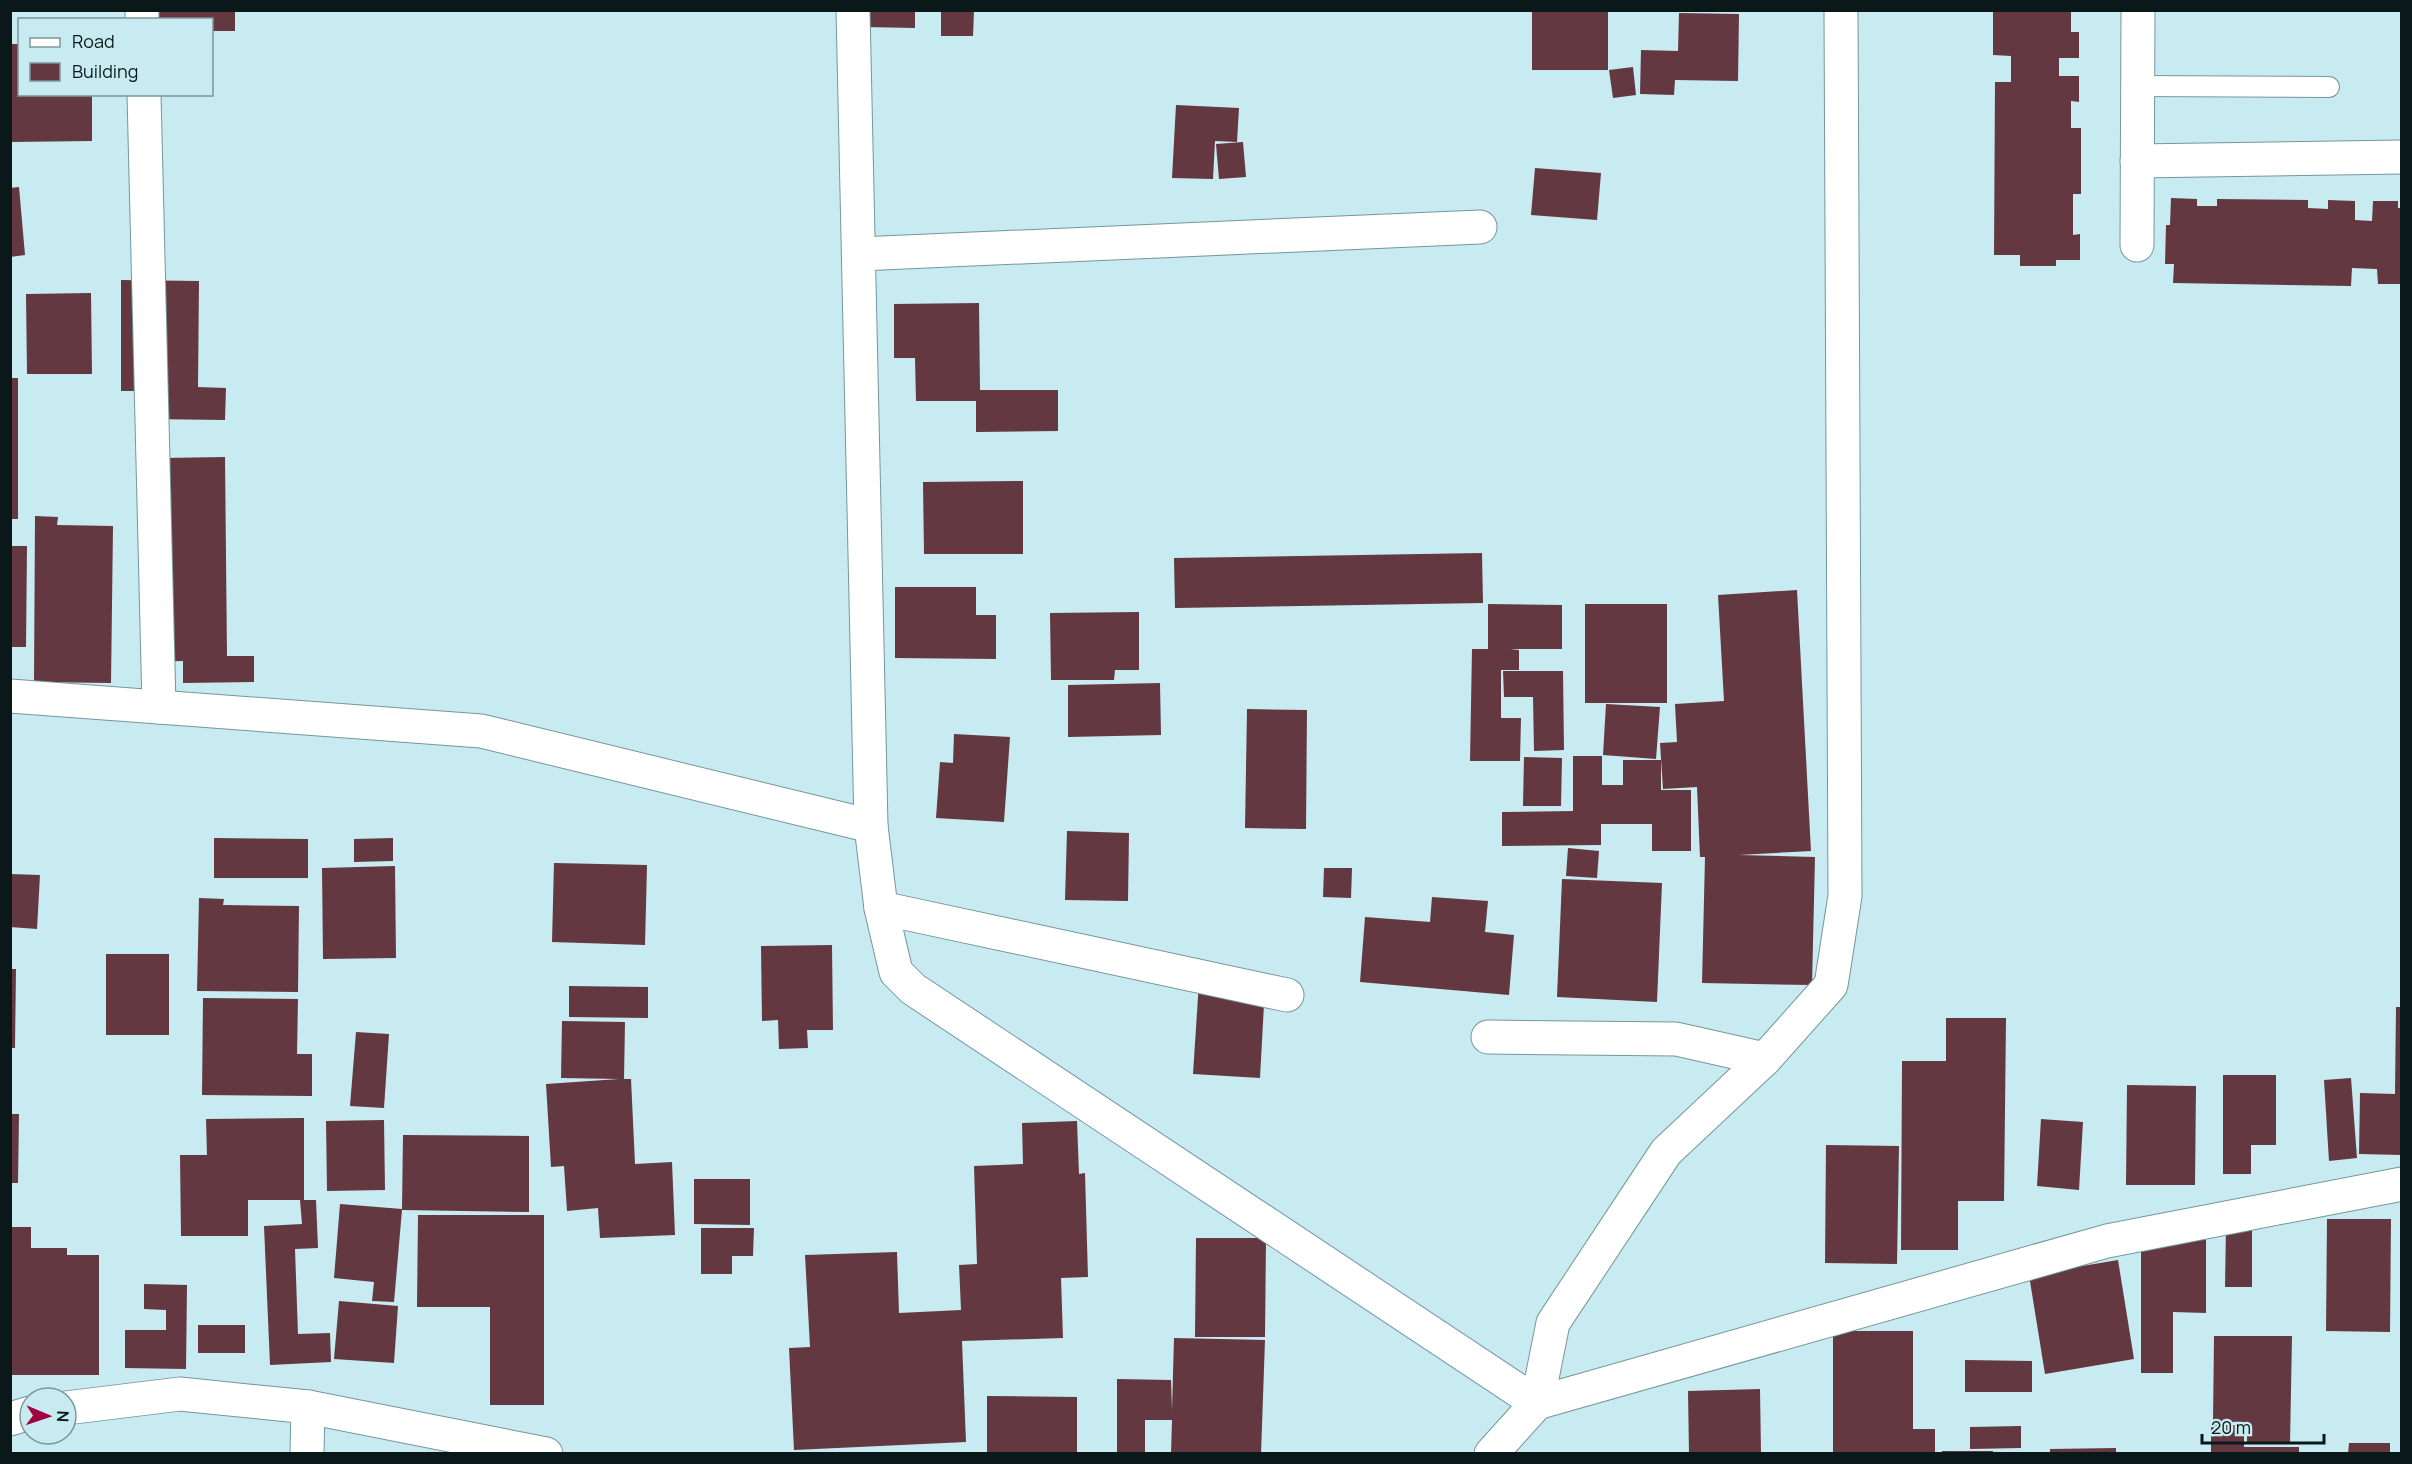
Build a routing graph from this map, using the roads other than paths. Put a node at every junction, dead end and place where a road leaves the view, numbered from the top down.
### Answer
1 (853, 10) edge
2 (1841, 10) edge
3 (2138, 10) edge
4 (2138, 86) junction
5 (2329, 87) dead end
6 (144, 96) edge
7 (2402, 157) edge
8 (2137, 161) junction
9 (1480, 227) dead end
10 (2137, 244) dead end
11 (859, 255) junction
12 (10, 696) edge
13 (159, 707) junction
14 (871, 826) junction
15 (881, 908) junction
16 (1287, 995) dead end
17 (1488, 1037) dead end
18 (1765, 1059) junction
19 (2402, 1184) edge
20 (1537, 1403) junction
21 (78, 1407) edge
22 (308, 1407) junction
23 (307, 1454) edge
24 (546, 1454) edge
25 (1491, 1454) edge

1 - 11 street
2 - 18 street
3 - 4 street
4 - 5 lane
4 - 8 street
6 - 13 street
7 - 8 street
8 - 10 street
9 - 11 street
11 - 14 street
12 - 13 street
13 - 14 street
14 - 15 street
15 - 16 street
15 - 20 street
17 - 18 street
18 - 20 street
19 - 20 street
20 - 25 street
21 - 22 street
22 - 23 street
22 - 24 street

